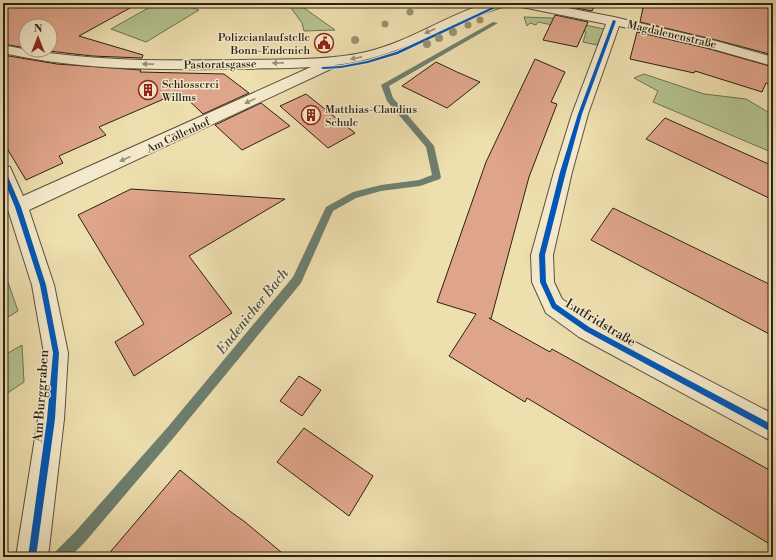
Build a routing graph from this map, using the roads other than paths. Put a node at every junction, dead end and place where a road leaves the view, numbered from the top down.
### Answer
1 (500, 3) edge
2 (522, 3) edge
3 (614, 21) junction
4 (3, 48) edge
5 (336, 62) junction
6 (773, 62) edge
7 (3, 172) edge
8 (18, 207) junction
9 (773, 429) edge
10 (32, 557) edge

1 -> 5 street, Pastoratsgasse
2 - 3 street, Magdalenenstraße
3 - 6 street, Magdalenenstraße
3 - 9 street, Lutfridstraße
5 -> 4 street, Pastoratsgasse
5 -> 8 street, Am Cöllenhof
7 - 8 street, Am Burggraben
8 - 10 street, Am Burggraben

